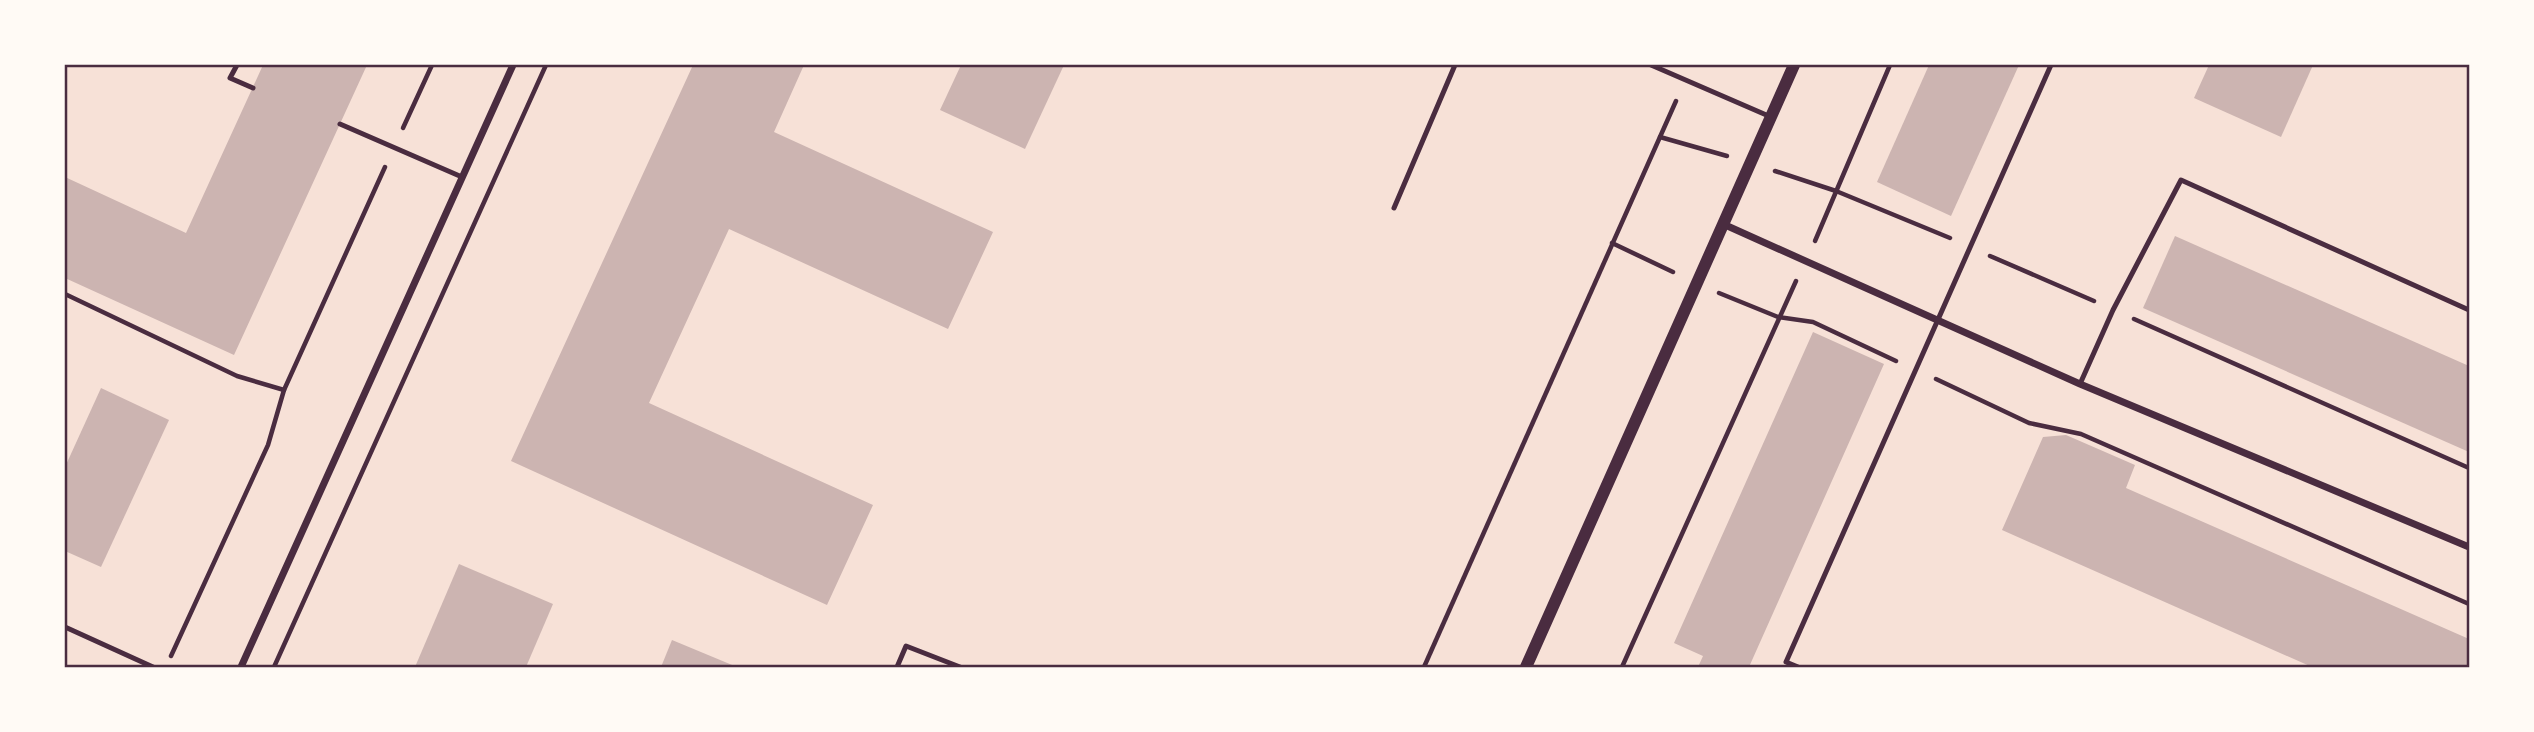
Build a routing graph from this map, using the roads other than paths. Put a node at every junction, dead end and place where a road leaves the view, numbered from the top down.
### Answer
1 (237, 65) edge
2 (513, 65) edge
3 (1455, 65) edge
4 (1651, 65) edge
5 (1794, 65) edge
6 (2051, 65) edge
7 (253, 88) dead end
8 (1771, 117) junction
9 (340, 124) dead end
10 (462, 177) junction
11 (1394, 208) dead end
12 (1723, 224) junction
13 (2469, 310) edge
14 (1938, 320) junction
15 (2080, 384) junction
16 (2469, 547) edge
17 (65, 627) edge
18 (153, 667) edge
19 (241, 667) edge
20 (897, 667) edge
21 (960, 667) edge
22 (1526, 667) edge
23 (1798, 667) edge

1 - 7 lane
2 - 10 street
3 - 11 lane
4 - 8 lane
5 - 8 street
6 - 14 lane
8 - 12 street
9 - 10 lane
10 - 19 street
12 - 14 street
12 - 22 street
13 - 15 lane
14 - 15 street
14 - 23 lane
15 - 16 street
17 - 18 lane
20 - 21 lane

